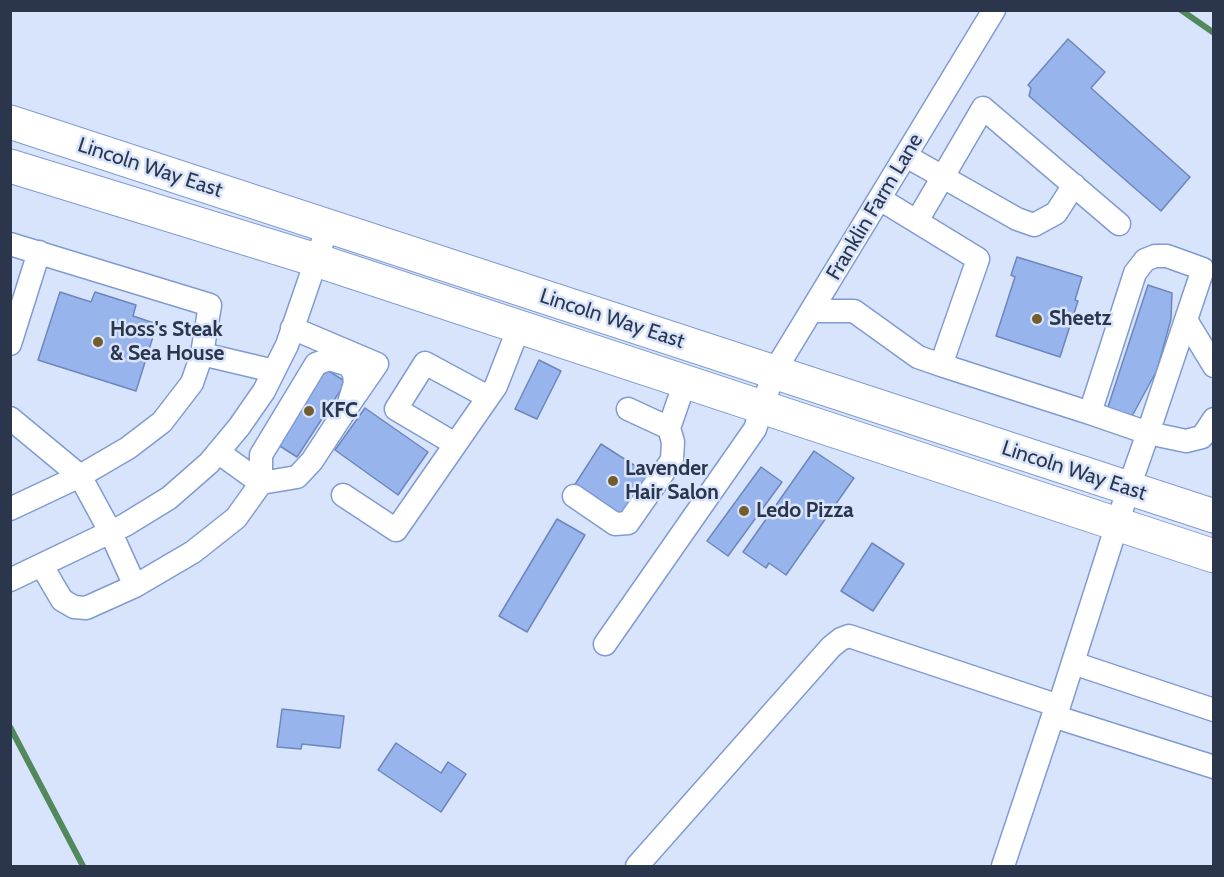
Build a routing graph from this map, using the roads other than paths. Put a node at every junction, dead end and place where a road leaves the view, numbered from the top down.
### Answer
1 (994, 10) edge
2 (14, 122) edge
3 (906, 156) junction
4 (10, 166) edge
5 (944, 176) junction
6 (1074, 185) junction
7 (880, 199) junction
8 (917, 222) junction
9 (1119, 224) dead end
10 (328, 226) junction
11 (10, 244) edge
12 (39, 252) junction
13 (316, 260) junction
14 (1208, 271) edge
15 (812, 310) junction
16 (1186, 320) junction
17 (519, 327) junction
18 (292, 328) junction
19 (10, 344) edge
20 (202, 354) junction
21 (941, 365) junction
22 (1214, 366) edge
23 (274, 371) junction
24 (774, 372) junction
25 (685, 381) junction
26 (488, 397) junction
27 (348, 406) junction
28 (763, 407) junction
29 (628, 410) dead end
30 (1090, 413) junction
31 (10, 418) edge
32 (1214, 419) edge
33 (669, 428) junction
34 (1148, 433) junction
35 (455, 444) junction
36 (218, 452) junction
37 (80, 476) junction
38 (261, 483) junction
39 (1128, 490) junction
40 (343, 495) dead end
41 (574, 496) dead end
42 (10, 509) edge
43 (1214, 516) edge
44 (1118, 524) junction
45 (111, 533) junction
46 (1214, 556) edge
47 (42, 566) junction
48 (10, 580) edge
49 (135, 586) junction
50 (605, 644) dead end
51 (1073, 663) junction
52 (1214, 710) edge
53 (1056, 711) junction
54 (1214, 767) edge
55 (637, 867) edge
56 (1003, 867) edge

1 - 3 street, Franklin Farm Lane
2 - 10 highway, Lincoln Way East
3 - 5 street
3 - 7 street, Franklin Farm Lane
4 - 13 highway, Lincoln Way East
5 - 6 street
5 - 6 street
5 - 8 street
6 - 9 street
7 - 8 street
7 - 15 street, Franklin Farm Lane
8 - 21 street
10 - 13 street
10 - 24 highway, Lincoln Way East
11 - 12 street
12 - 19 street
12 - 20 street
13 - 17 highway, Lincoln Way East
13 - 18 street
14 - 16 street
14 - 30 street
15 - 21 street
15 - 24 street, Franklin Farm Lane
16 - 22 street
16 - 34 street
17 - 25 highway, Lincoln Way East
17 - 26 street
18 - 23 street
18 - 27 street
20 - 23 street
20 - 37 street
21 - 30 street
23 - 36 street
24 - 28 street, Franklin Farm Lane
24 - 39 highway, Lincoln Way East
25 - 28 highway, Lincoln Way East
25 - 33 street
26 - 35 street
26 - 35 street
27 - 38 street
27 - 38 street
28 - 44 highway, Lincoln Way East
28 - 50 street, Franklin Farm Lane
29 - 33 street
30 - 34 street
31 - 37 street
32 - 34 street
33 - 41 street
34 - 39 street
35 - 40 street
36 - 38 street
36 - 45 street
37 - 42 street
37 - 45 street
38 - 49 street
39 - 43 highway, Lincoln Way East
39 - 44 street
44 - 46 highway, Lincoln Way East
44 - 51 street
45 - 47 street
45 - 49 street
47 - 48 street
47 - 49 street
51 - 52 street
51 - 53 street
53 - 54 street
53 - 55 street
53 - 56 street

